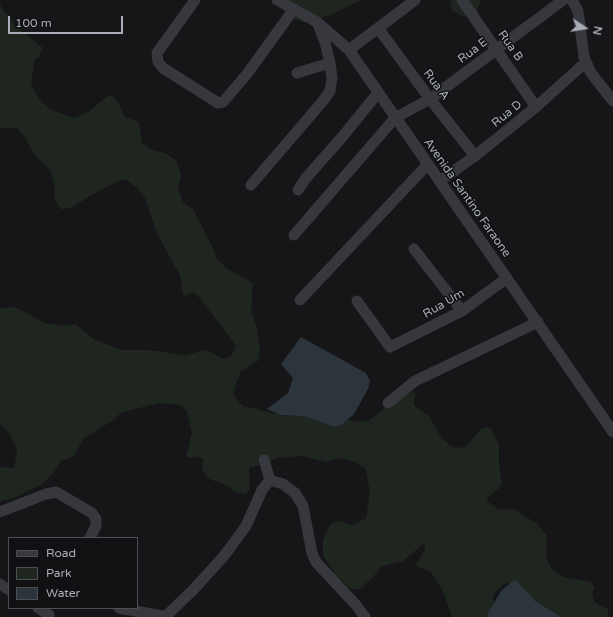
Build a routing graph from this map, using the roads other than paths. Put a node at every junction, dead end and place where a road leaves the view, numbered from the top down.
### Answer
1 (195, 0) edge
2 (277, 0) edge
3 (415, 0) edge
4 (462, 0) edge
5 (563, 0) edge
6 (572, 0) edge
7 (294, 10) junction
8 (317, 22) junction
9 (378, 28) junction
10 (349, 50) junction
11 (496, 50) junction
12 (586, 62) junction
13 (330, 63) junction
14 (296, 73) dead end
15 (377, 94) junction
16 (430, 99) junction
17 (613, 101) edge
18 (536, 107) junction
19 (395, 118) junction
20 (475, 156) junction
21 (428, 164) junction
22 (440, 181) junction
23 (251, 185) dead end
24 (298, 190) dead end
25 (294, 235) dead end
26 (414, 249) dead end
27 (507, 278) junction
28 (300, 300) dead end
29 (357, 301) dead end
30 (462, 310) junction
31 (538, 322) junction
32 (388, 403) dead end
33 (613, 432) edge
34 (264, 460) dead end
35 (270, 480) junction
36 (0, 512) edge
37 (90, 537) edge
38 (40, 609) edge
39 (126, 609) edge
40 (50, 613) edge
41 (167, 616) edge
42 (365, 617) edge

1 - 7 street
2 - 7 street, Avenida Santino Faraone
3 - 9 street
4 - 11 street, Rua B
5 - 11 street, Rua E
6 - 12 street
7 - 8 street, Avenida Santino Faraone
8 - 10 street, Avenida Santino Faraone
8 - 13 street
9 - 10 street
9 - 16 street, Rua A
10 - 15 street, Avenida Santino Faraone
11 - 16 street, Rua E
11 - 18 street, Rua B
12 - 17 street
12 - 18 street, Rua D
13 - 14 street
13 - 23 street
15 - 19 street, Avenida Santino Faraone
15 - 24 street
16 - 19 street, Rua E
16 - 20 street, Rua A
18 - 20 street, Rua D
19 - 21 street, Avenida Santino Faraone
19 - 25 street
20 - 22 street, Rua D
21 - 22 street, Avenida Santino Faraone
21 - 28 street
22 - 27 street, Avenida Santino Faraone
26 - 30 street
27 - 30 street, Rua Um
27 - 31 street, Avenida Santino Faraone
29 - 30 street, Rua Um
31 - 32 street
31 - 33 street, Avenida Santino Faraone
34 - 35 street
35 - 41 street
35 - 42 street
36 - 37 street
38 - 40 street
39 - 41 street

